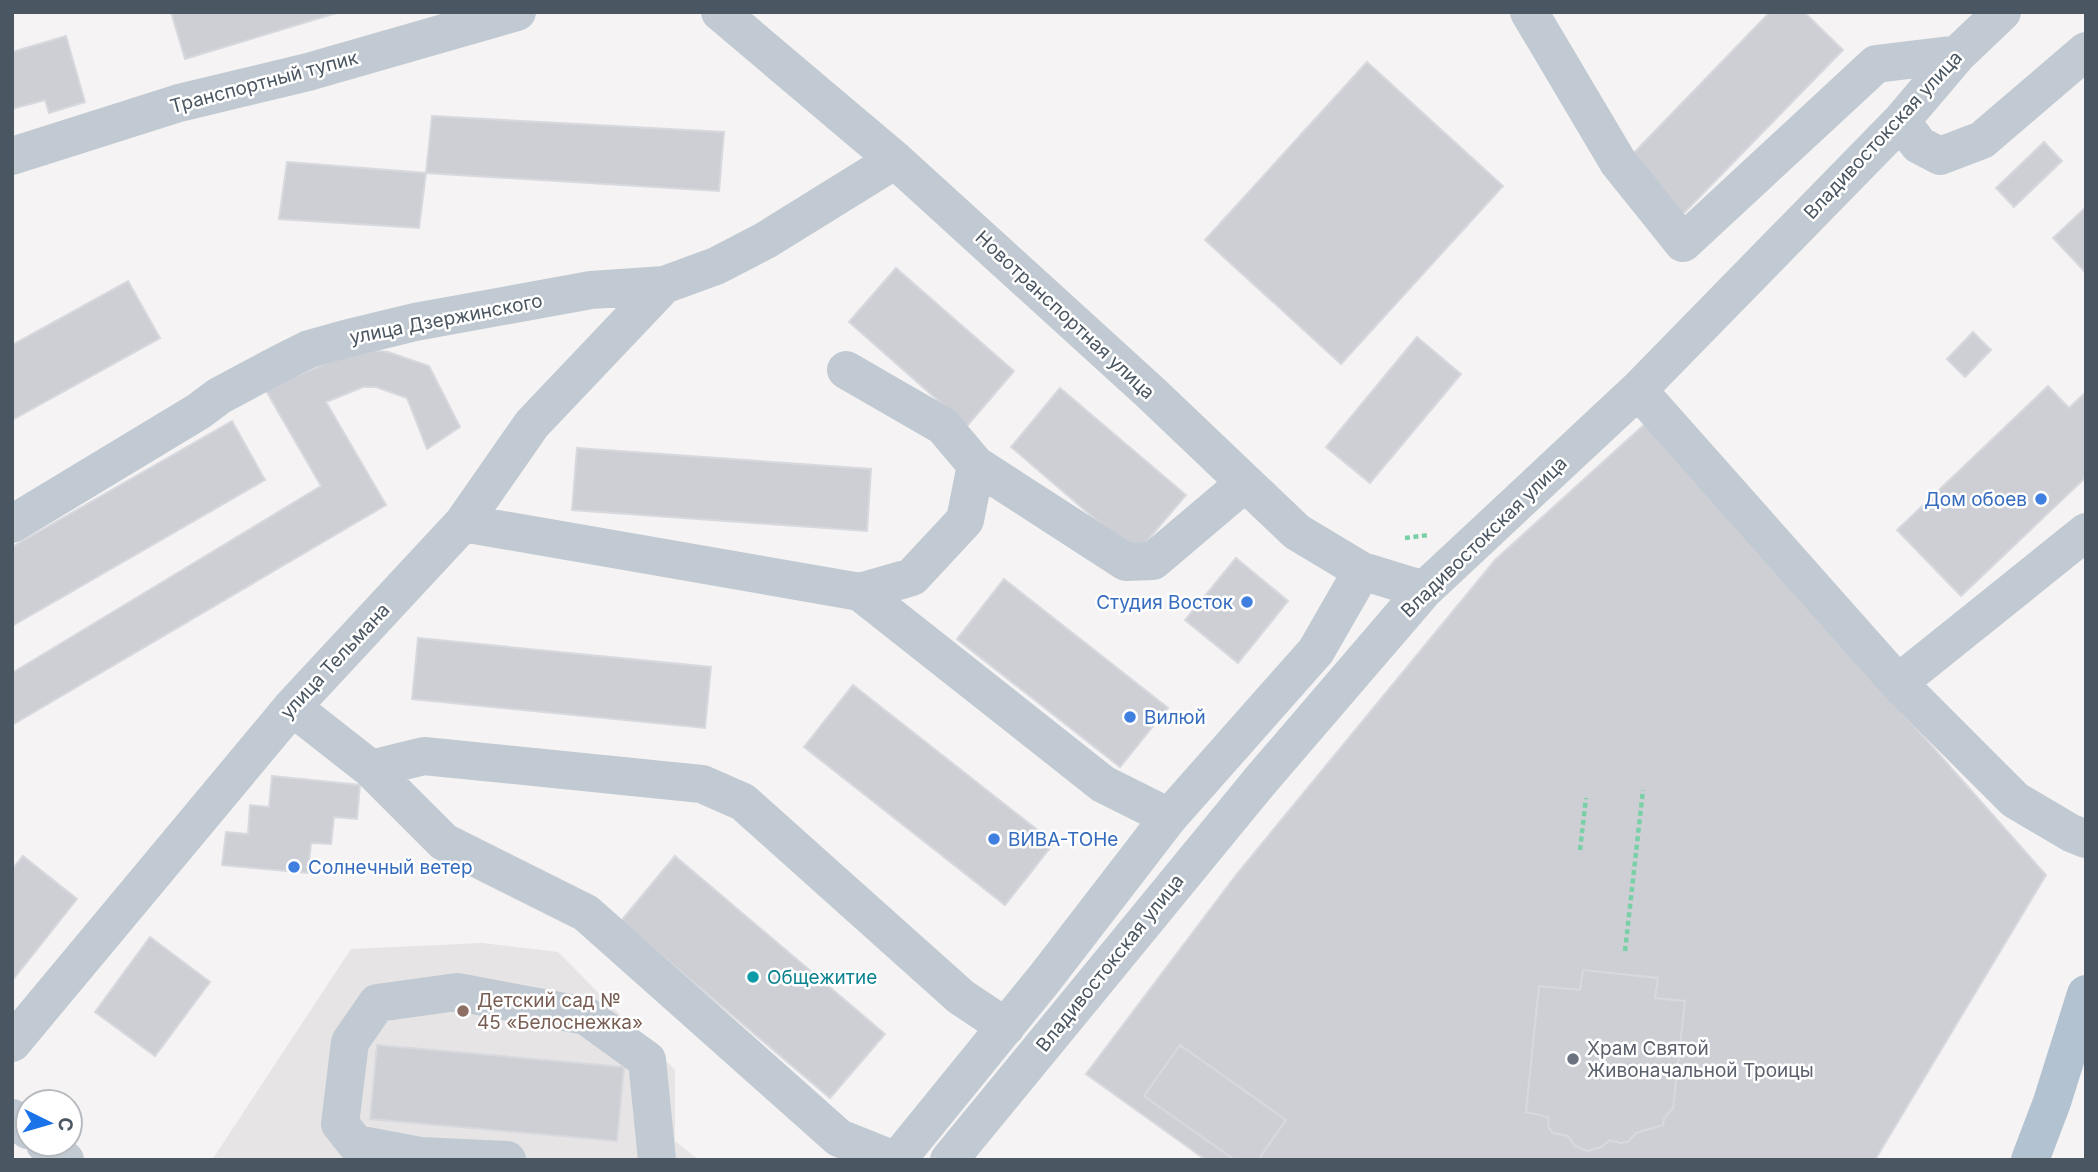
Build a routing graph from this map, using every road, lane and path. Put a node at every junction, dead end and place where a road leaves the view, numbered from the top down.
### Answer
1 (517, 12) edge
2 (720, 12) edge
3 (1529, 12) edge
4 (2002, 12) edge
5 (2086, 51) edge
6 (1958, 54) junction
7 (1901, 121) junction
8 (12, 156) edge
9 (895, 160) junction
10 (664, 285) junction
11 (846, 370) dead end
12 (1638, 390) junction
13 (976, 465) junction
14 (1245, 483) junction
15 (463, 523) junction
16 (12, 524) edge
17 (2086, 532) edge
18 (1362, 571) junction
19 (1424, 590) junction
20 (860, 592) junction
21 (1898, 683) junction
22 (292, 707) junction
23 (371, 769) junction
24 (1643, 790) dead end
25 (1586, 798) dead end
26 (1169, 817) junction
27 (2086, 839) edge
28 (1580, 850) dead end
29 (1625, 951) dead end
30 (2086, 994) edge
31 (1006, 1027) junction
32 (12, 1043) edge
33 (507, 1160) edge
34 (657, 1160) edge
35 (895, 1160) edge
36 (949, 1160) edge
37 (2030, 1160) edge

1 - 8 street, Транспортный тупик
2 - 9 street, Новотранспортная улица
3 - 6 street
4 - 6 street, Владивостокская улица
5 - 7 street
6 - 7 street, Владивостокская улица
7 - 12 street, Владивостокская улица
9 - 10 street, улица Дзержинского
9 - 14 street, Новотранспортная улица
10 - 15 street, улица Тельмана
10 - 16 street, улица Дзержинского
11 - 13 street
12 - 19 street, Владивостокская улица
12 - 21 street
13 - 14 street
13 - 20 street
14 - 18 street, Новотранспортная улица
15 - 20 street
15 - 22 street, улица Тельмана
17 - 21 street
18 - 19 street, Новотранспортная улица
18 - 26 street
19 - 36 street, Владивостокская улица
20 - 26 street
21 - 27 street
22 - 23 street
22 - 32 street, улица Тельмана
23 - 31 street
23 - 35 street
24 - 29 path
25 - 28 path
26 - 31 street
30 - 37 main road
31 - 35 street
33 - 34 street

